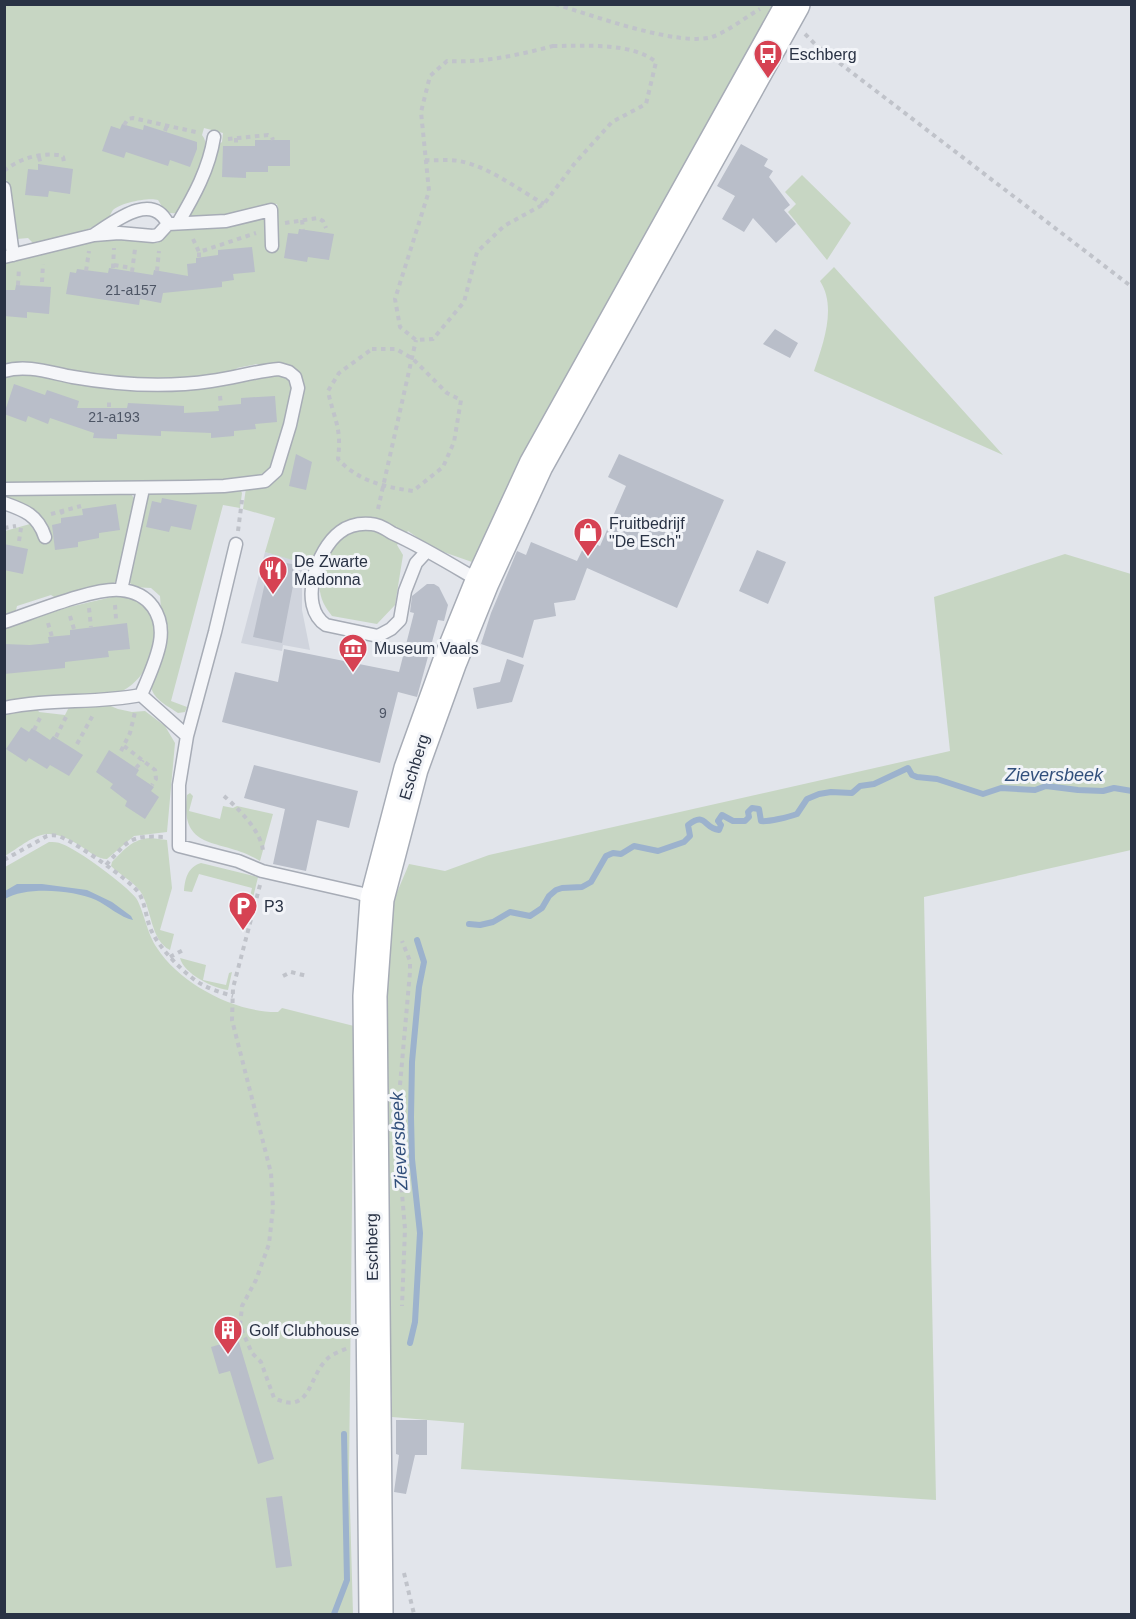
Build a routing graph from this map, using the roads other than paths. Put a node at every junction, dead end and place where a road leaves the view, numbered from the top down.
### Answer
1 (787, 15) edge
2 (214, 137) dead end
3 (4, 188) edge
4 (173, 224) junction
5 (94, 235) junction
6 (272, 246) dead end
7 (9, 256) edge
8 (4, 371) edge
9 (4, 489) edge
10 (143, 489) junction
11 (4, 502) edge
12 (45, 537) dead end
13 (236, 544) road end
14 (427, 551) junction
15 (482, 582) junction
16 (121, 590) junction
17 (4, 622) edge
18 (137, 695) junction
19 (4, 708) edge
20 (187, 736) junction
21 (377, 899) junction
22 (376, 1614) edge

1 - 15 street, Eschberg
2 - 4 lane
3 - 7 lane
4 - 5 lane
4 - 5 lane
4 - 6 lane
5 - 7 lane
8 - 10 lane
9 - 10 lane
10 - 16 lane
11 - 12 lane
13 - 20 lane
14 - 14 lane
14 - 15 lane
15 - 21 street, Eschberg
16 - 17 lane
16 - 18 lane
18 - 19 lane
18 - 20 lane
20 - 21 lane
21 - 22 street, Eschberg

